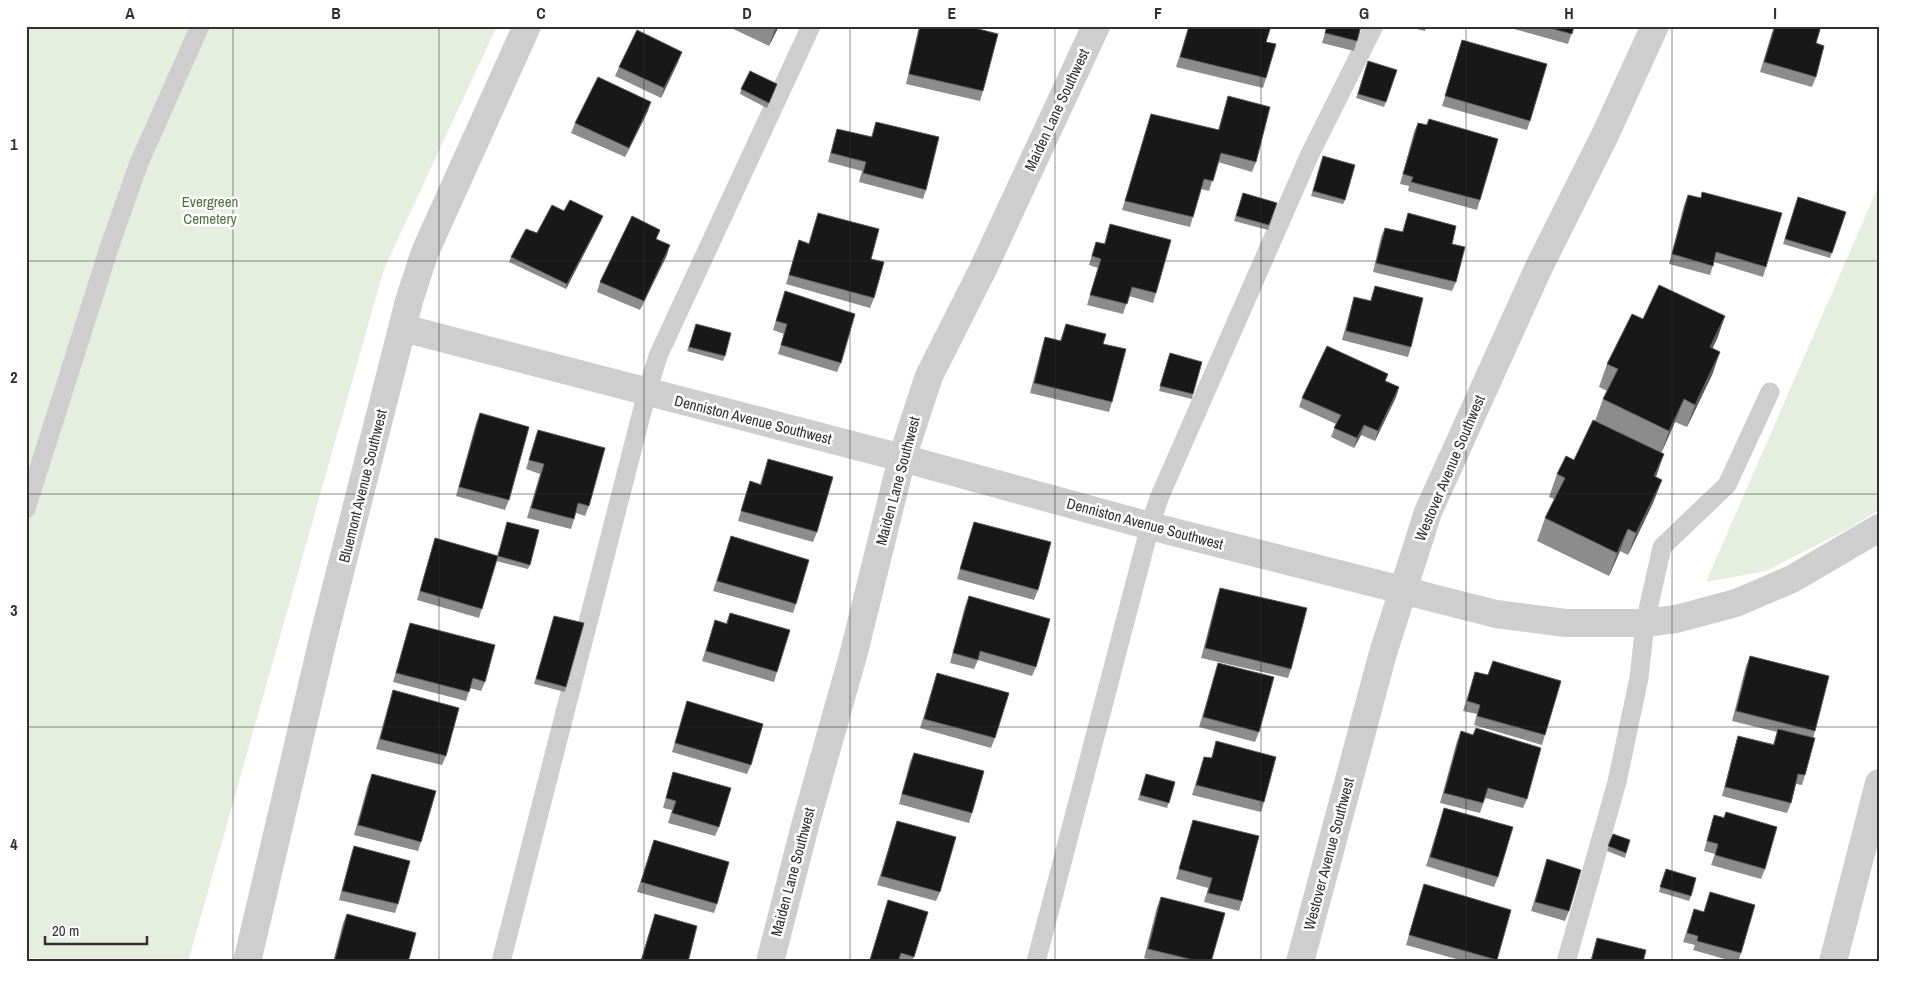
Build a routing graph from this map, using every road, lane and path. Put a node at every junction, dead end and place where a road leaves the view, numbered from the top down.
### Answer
1 (527, 26) edge
2 (811, 26) edge
3 (1096, 26) edge
4 (1374, 26) edge
5 (1655, 26) edge
6 (198, 28) edge
7 (403, 328) junction
8 (647, 392) junction
9 (1770, 392) dead end
10 (902, 458) junction
11 (26, 509) edge
12 (1150, 526) junction
13 (1879, 528) edge
14 (1402, 591) junction
15 (1645, 623) junction
16 (1879, 783) edge
17 (247, 962) edge
18 (500, 962) edge
19 (770, 962) edge
20 (1036, 962) edge
21 (1300, 962) edge
22 (1566, 962) edge
23 (1833, 962) edge

1 - 7 street, Bluemont Avenue Southwest
2 - 8 lane
3 - 10 street, Maiden Lane Southwest
4 - 12 lane
5 - 14 street, Westover Avenue Southwest
6 - 11 lane
7 - 8 street, Denniston Avenue Southwest
7 - 17 street, Bluemont Avenue Southwest
8 - 10 street, Denniston Avenue Southwest
8 - 18 lane
9 - 15 lane
10 - 12 street, Denniston Avenue Southwest
10 - 19 street, Maiden Lane Southwest
12 - 14 street, Denniston Avenue Southwest
12 - 20 lane
13 - 15 street, Denniston Avenue Southwest
14 - 15 street, Denniston Avenue Southwest
14 - 21 street, Westover Avenue Southwest
15 - 22 lane
16 - 23 street

